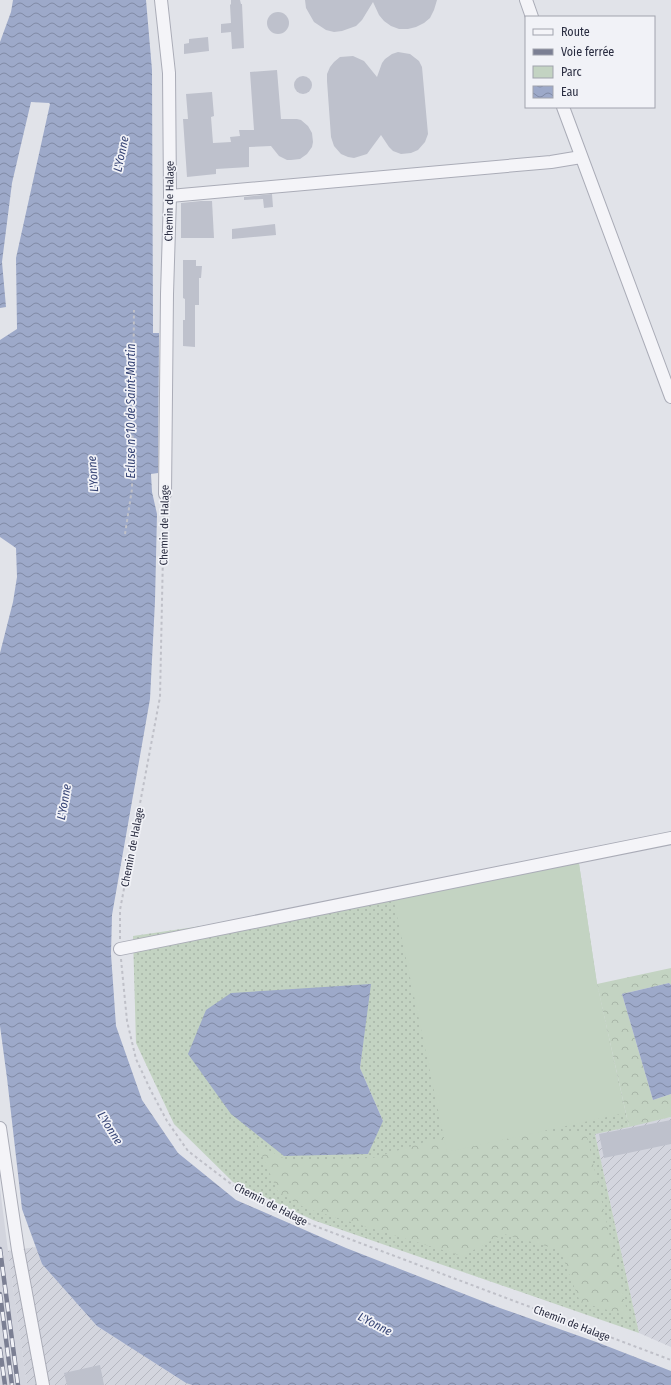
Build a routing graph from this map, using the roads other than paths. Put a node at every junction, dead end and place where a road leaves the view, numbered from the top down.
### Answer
1 (161, 0) edge
2 (526, 0) edge
3 (532, 16) edge
4 (563, 108) edge
5 (581, 157) junction
6 (170, 196) junction
7 (671, 397) edge
8 (165, 494) road end
9 (671, 838) edge
10 (120, 949) road end
11 (0, 1128) edge
12 (43, 1385) edge

1 - 6 street, Chemin de Halage
2 - 3 street
4 - 5 street
5 - 6 street
5 - 7 street
6 - 8 street, Chemin de Halage
9 - 10 street
11 - 12 street

